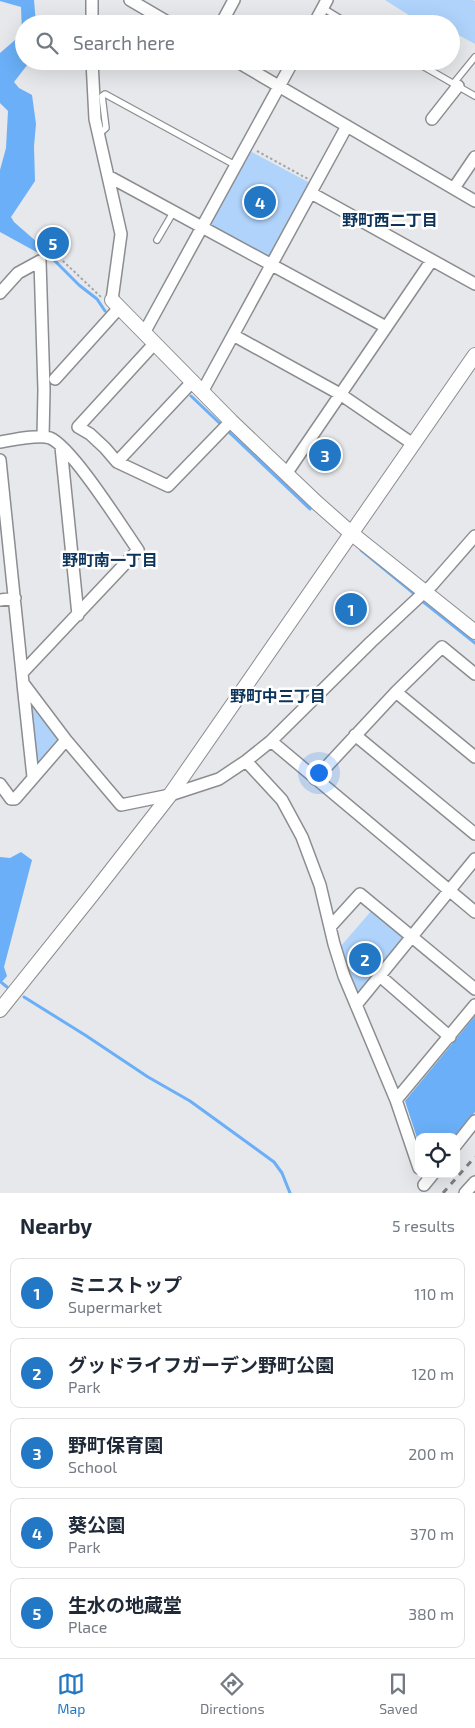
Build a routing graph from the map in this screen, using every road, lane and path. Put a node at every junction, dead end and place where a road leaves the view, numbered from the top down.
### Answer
1 (92, 0) edge
2 (234, 0) edge
3 (136, 2) edge
4 (325, 4) edge
5 (92, 15) edge
6 (157, 15) edge
7 (226, 15) edge
8 (319, 15) edge
9 (339, 15) edge
10 (475, 57) edge
11 (92, 70) edge
12 (252, 70) edge
13 (288, 70) edge
14 (429, 70) edge
15 (455, 85) junction
16 (280, 86) junction
17 (475, 96) edge
18 (432, 120) dead end
19 (347, 126) junction
20 (98, 134) junction
21 (246, 145) junction
22 (475, 157) edge
23 (235, 165) junction
24 (108, 176) junction
25 (313, 188) junction
26 (454, 188) junction
27 (475, 201) edge
28 (174, 211) junction
29 (202, 226) junction
30 (158, 240) dead end
31 (432, 260) junction
32 (40, 261) junction
33 (272, 265) junction
34 (475, 284) edge
35 (0, 293) edge
36 (115, 304) junction
37 (386, 327) junction
38 (144, 332) junction
39 (233, 336) junction
40 (154, 344) junction
41 (475, 355) edge
42 (54, 379) dead end
43 (192, 382) junction
44 (202, 392) junction
45 (340, 394) junction
46 (230, 422) junction
47 (43, 437) junction
48 (0, 442) edge
49 (413, 444) junction
50 (61, 447) junction
51 (0, 460) edge
52 (116, 462) junction
53 (286, 474) junction
54 (351, 533) junction
55 (473, 542) edge
56 (420, 596) junction
57 (15, 598) junction
58 (0, 600) edge
59 (78, 615) junction
60 (475, 632) edge
61 (475, 674) edge
62 (23, 678) junction
63 (396, 692) junction
64 (355, 736) junction
65 (66, 740) junction
66 (270, 741) junction
67 (475, 757) edge
68 (246, 761) junction
69 (33, 777) junction
70 (315, 778) junction
71 (1, 790) edge
72 (170, 795) junction
73 (475, 834) edge
74 (475, 859) edge
75 (449, 891) junction
76 (475, 912) edge
77 (330, 927) junction
78 (412, 937) junction
79 (380, 976) junction
80 (475, 989) edge
81 (356, 1005) junction
82 (475, 1005) edge
83 (0, 1010) edge
84 (450, 1037) junction
85 (396, 1100) junction
86 (475, 1121) edge
87 (460, 1139) edge
88 (415, 1156) edge
89 (422, 1178) edge
90 (429, 1178) edge
91 (475, 1182) edge
92 (465, 1193) edge

1 - 5 street
2 - 7 street
3 - 6 street
4 - 8 street
4 - 9 lane
10 - 15 lane
11 - 20 street
12 - 16 street
13 - 16 street
14 - 15 lane
15 - 17 lane
15 - 18 street
16 - 19 street
16 - 21 street
19 - 25 street
19 - 26 street
20 - 23 lane
20 - 24 street
21 - 23 street
21 - 25 path
22 - 26 street
23 - 29 street
24 - 28 street
24 - 36 street
25 - 31 street
25 - 33 street
26 - 27 street
28 - 29 street
28 - 30 lane
29 - 33 street
29 - 38 street
31 - 34 street
31 - 37 street
32 - 35 street
32 - 36 path
32 - 47 street
33 - 37 street
33 - 39 street
36 - 38 street
36 - 42 street
37 - 45 street
38 - 40 street
39 - 44 street
39 - 45 street
40 - 43 street
40 - 52 street
41 - 49 street
43 - 44 street
43 - 52 street
44 - 46 street
45 - 49 street
45 - 53 street
46 - 52 street
46 - 53 street
47 - 48 street
47 - 50 street
49 - 54 street
50 - 59 street
50 - 59 street
51 - 57 street
53 - 54 street
54 - 56 street
54 - 72 street
55 - 56 street
56 - 60 street
56 - 66 street
57 - 58 street
57 - 62 street
59 - 62 street
61 - 63 street
62 - 65 street
62 - 69 street
63 - 64 street
63 - 67 street
64 - 70 street
64 - 73 street
65 - 69 street
65 - 72 street
66 - 68 street
66 - 70 street
68 - 72 street
68 - 77 street
69 - 71 street
70 - 75 street
72 - 83 street
74 - 75 street
75 - 76 street
75 - 78 street
77 - 78 street
77 - 81 street
78 - 79 street
78 - 80 street
79 - 81 street
79 - 84 street
81 - 85 street
82 - 84 street
84 - 85 street
85 - 88 street
86 - 87 street
89 - 90 street
91 - 92 street

